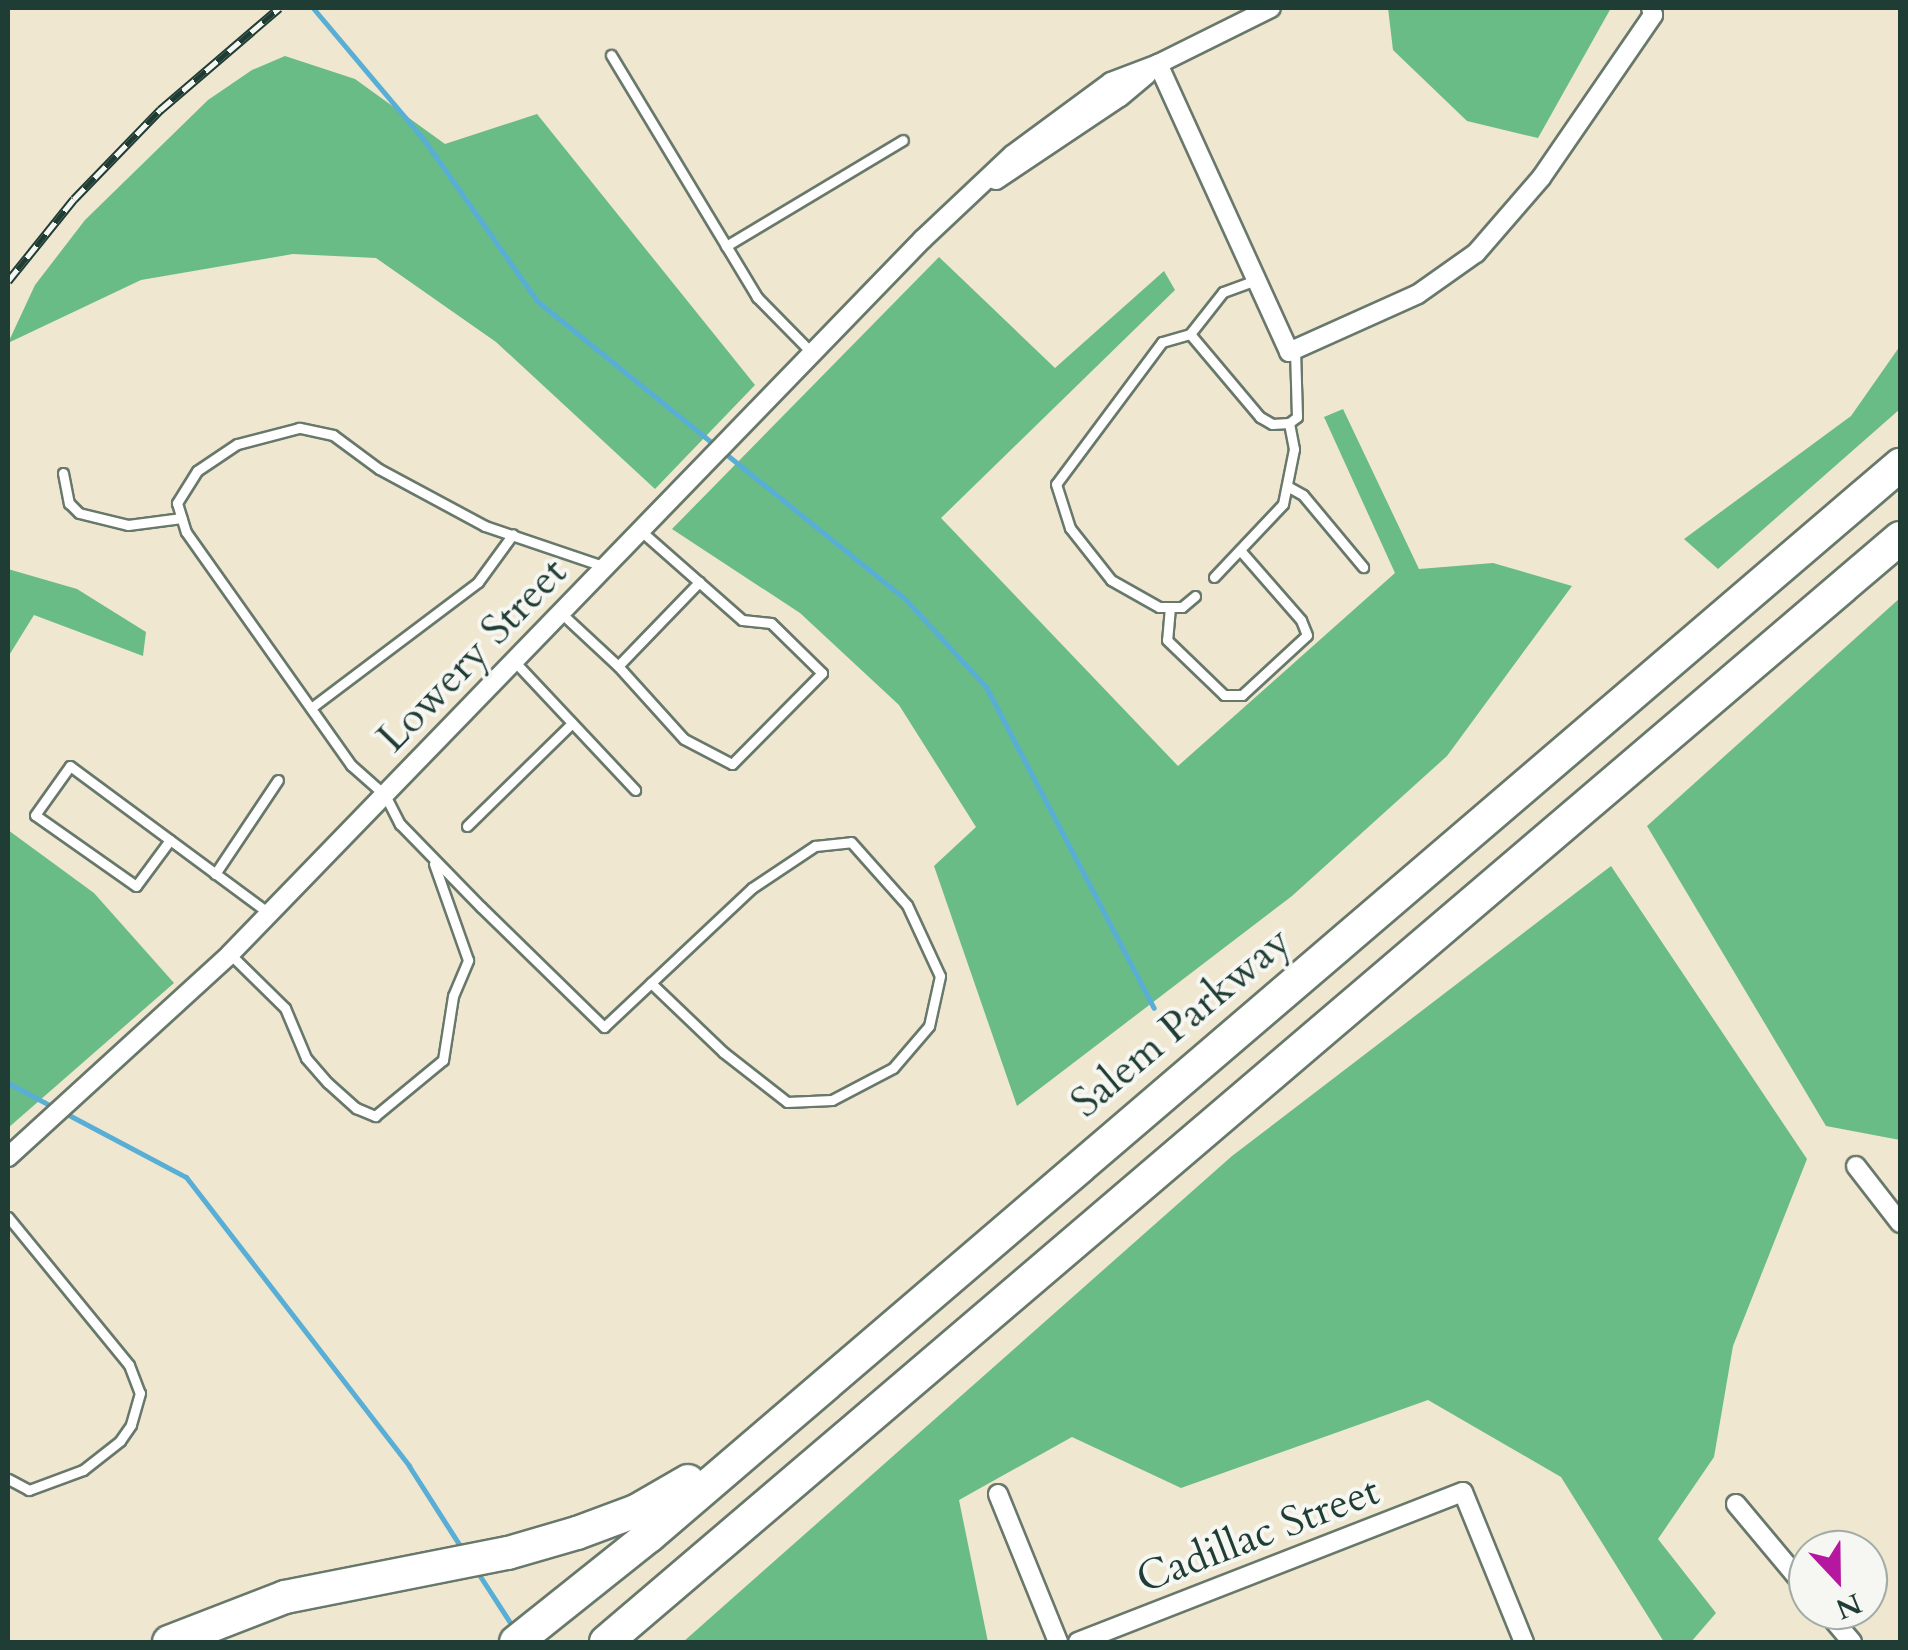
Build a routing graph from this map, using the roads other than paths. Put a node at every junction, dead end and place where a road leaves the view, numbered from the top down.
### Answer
1 (1271, 8) edge
2 (1651, 8) edge
3 (611, 55) dead end
4 (1158, 64) junction
5 (903, 140) dead end
6 (726, 246) junction
7 (1256, 280) junction
8 (1190, 334) junction
9 (1292, 350) junction
10 (812, 354) junction
11 (1289, 423) junction
12 (1900, 454) edge
13 (1900, 465) edge
14 (62, 473) dead end
15 (1287, 486) junction
16 (1864, 495) junction
17 (182, 518) junction
18 (640, 530) junction
19 (513, 534) junction
20 (1900, 538) edge
21 (1240, 550) junction
22 (606, 566) junction
23 (1363, 567) dead end
24 (1214, 577) dead end
25 (700, 582) junction
26 (1195, 596) dead end
27 (1170, 607) junction
28 (561, 613) junction
29 (514, 661) junction
30 (618, 666) junction
31 (311, 708) junction
32 (572, 723) junction
33 (278, 780) dead end
34 (635, 790) dead end
35 (385, 794) junction
36 (467, 826) dead end
37 (170, 840) junction
38 (432, 856) junction
39 (215, 874) junction
40 (270, 914) junction
41 (230, 954) junction
42 (651, 983) junction
43 (8, 1157) edge
44 (1856, 1166) dead end
45 (8, 1216) edge
46 (1900, 1223) edge
47 (18, 1229) junction
48 (8, 1238) edge
49 (764, 1434) junction
50 (8, 1479) edge
51 (998, 1494) dead end
52 (1736, 1504) dead end
53 (1788, 1566) edge
54 (169, 1642) edge
55 (516, 1642) edge
56 (606, 1642) edge
57 (1058, 1642) edge
58 (1078, 1642) edge
59 (1524, 1642) edge

1 - 4 street, Lowery Street
2 - 9 street
3 - 6 lane
4 - 7 street
4 - 10 street, Lowery Street
5 - 6 lane
6 - 10 lane
7 - 8 lane
7 - 9 street
8 - 11 lane
8 - 27 lane
9 - 11 lane
10 - 18 street, Lowery Street
11 - 15 lane
12 - 16 highway
13 - 16 highway, Salem Parkway
14 - 17 lane
15 - 21 lane
15 - 23 lane
16 - 49 highway, Salem Parkway
17 - 19 lane
17 - 31 lane
18 - 22 street, Lowery Street
18 - 25 lane
19 - 22 lane
19 - 31 lane
20 - 56 highway
21 - 24 lane
21 - 27 lane
22 - 28 street, Lowery Street
25 - 30 lane
25 - 30 lane
26 - 27 lane
28 - 29 street, Lowery Street
28 - 30 lane
29 - 32 lane
29 - 35 street, Lowery Street
31 - 35 lane
32 - 34 lane
32 - 36 lane
33 - 39 lane
35 - 38 lane
35 - 40 street, Lowery Street
37 - 37 lane
37 - 39 lane
38 - 41 lane
38 - 42 lane
39 - 40 lane
40 - 41 street, Lowery Street
41 - 43 street, Lowery Street
42 - 42 lane
44 - 46 street
45 - 47 lane
47 - 48 lane
47 - 50 lane
49 - 54 highway
49 - 55 highway, Salem Parkway
51 - 57 street
52 - 53 street
58 - 59 street, Cadillac Street

